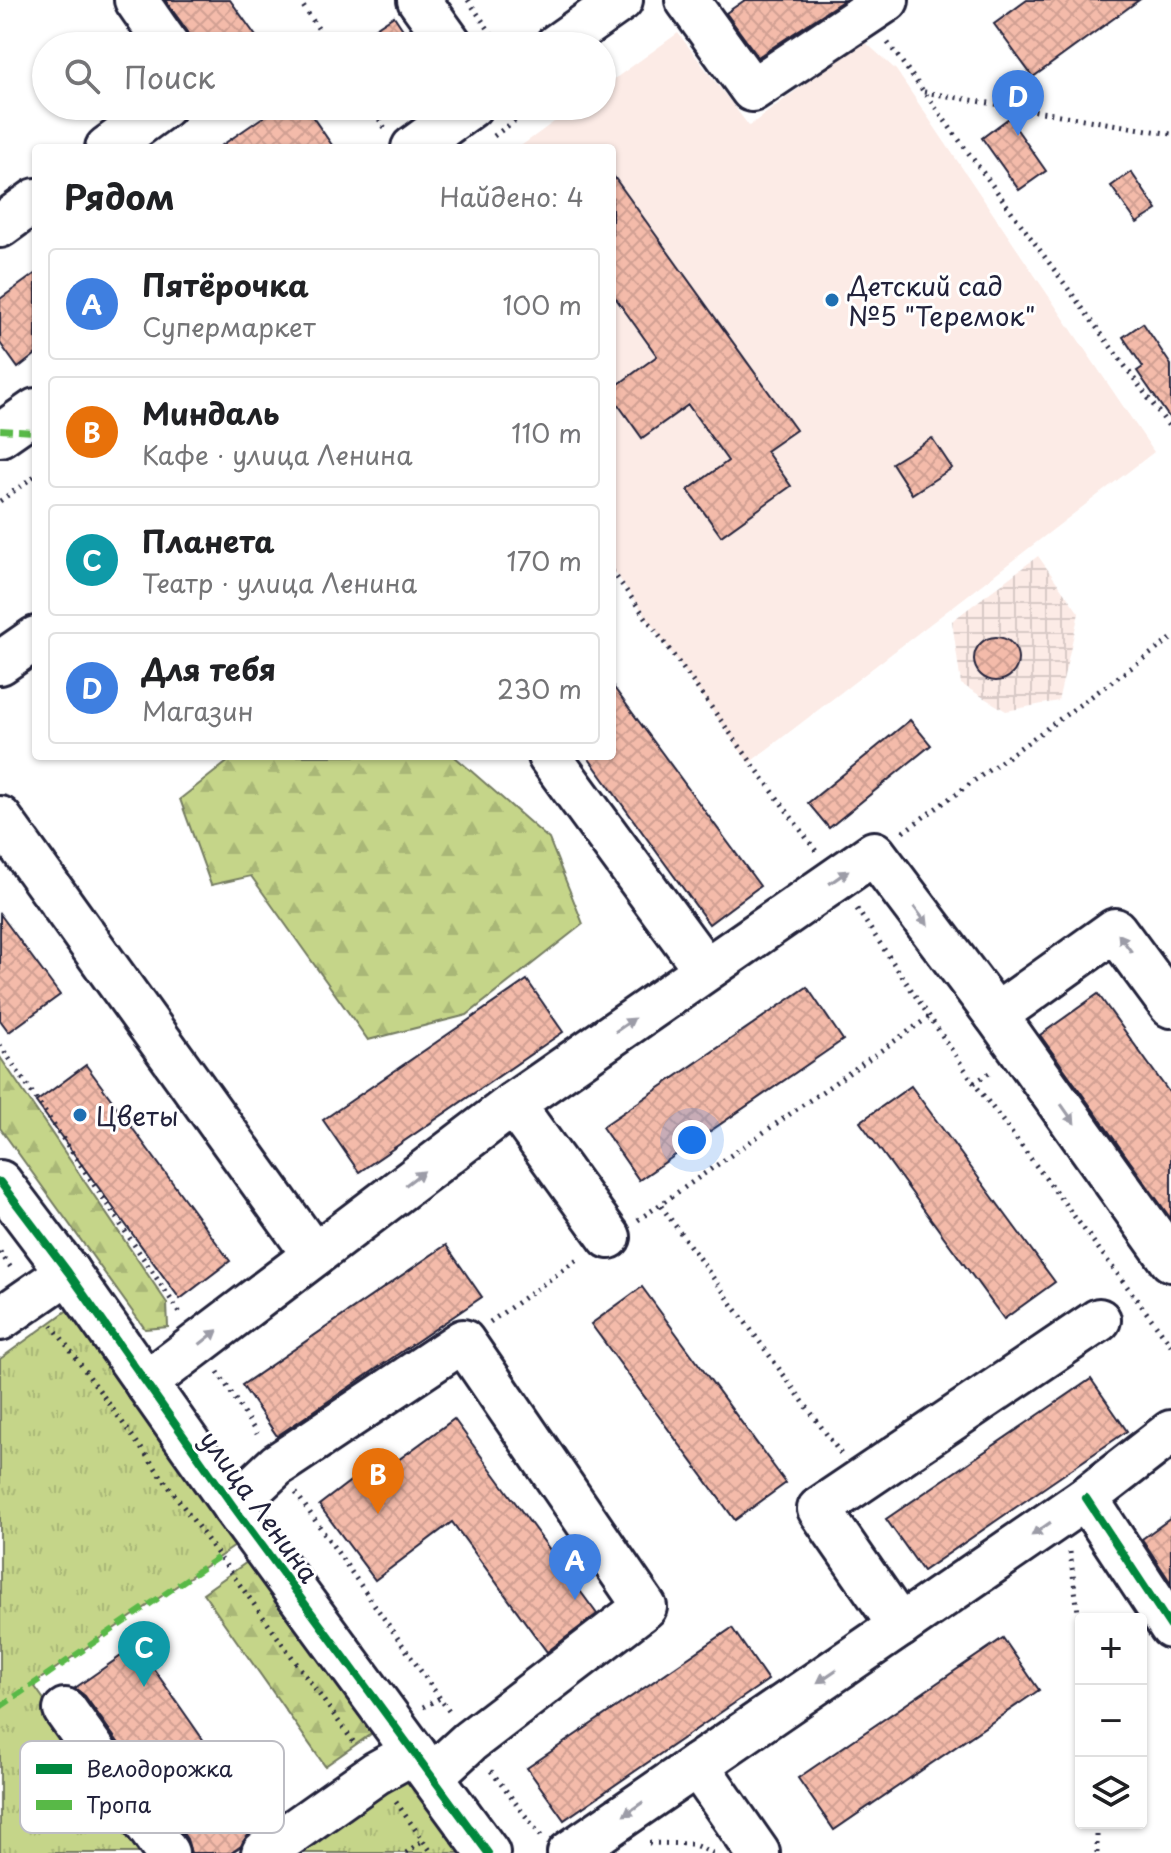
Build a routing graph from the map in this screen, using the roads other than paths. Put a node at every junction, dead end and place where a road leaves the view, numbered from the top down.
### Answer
1 (136, 0) edge
2 (419, 0) edge
3 (621, 0) edge
4 (687, 0) edge
5 (877, 7) edge
6 (158, 32) edge
7 (442, 32) edge
8 (576, 32) edge
9 (145, 120) edge
10 (480, 123) edge
11 (112, 144) edge
12 (424, 144) edge
13 (32, 203) edge
14 (0, 226) edge
15 (32, 413) edge
16 (0, 435) edge
17 (32, 641) edge
18 (0, 663) edge
19 (552, 760) edge
20 (0, 818) edge
21 (705, 969) junction
22 (1171, 1006) edge
23 (996, 1015) junction
24 (513, 1104) junction
25 (0, 1182) edge
26 (609, 1237) road end
27 (314, 1255) junction
28 (1171, 1260) edge
29 (68, 1272) junction
30 (16, 1307) edge
31 (1099, 1320) dead end
32 (146, 1383) junction
33 (1171, 1432) edge
34 (1086, 1498) junction
35 (233, 1506) junction
36 (900, 1626) junction
37 (1171, 1627) edge
38 (65, 1710) dead end
39 (87, 1741) edge
40 (423, 1764) junction
41 (697, 1765) junction
42 (153, 1833) edge
43 (557, 1847) edge
44 (167, 1853) edge
45 (263, 1853) edge
46 (488, 1853) edge
47 (758, 1853) edge

1 - 6 street
2 - 7 street
3 - 8 street
4 - 5 street
9 - 11 street
10 - 12 street
13 - 14 street
15 - 16 street
17 - 18 street
19 - 21 street
20 - 27 street
21 -> 23 street
24 -> 21 street
22 -> 23 street
23 -> 28 street
24 - 26 street
27 -> 24 street
25 - 29 street, улица Ленина
32 -> 27 street
29 - 30 street
29 - 32 street, улица Ленина
31 - 36 street
32 - 35 street, улица Ленина
33 - 34 street
34 -> 36 street
34 - 37 street
35 - 40 street, улица Ленина
35 - 40 street
36 -> 41 street
38 - 39 street
40 - 45 street
40 - 46 street, улица Ленина
41 -> 43 street
41 - 47 street
42 - 44 street

